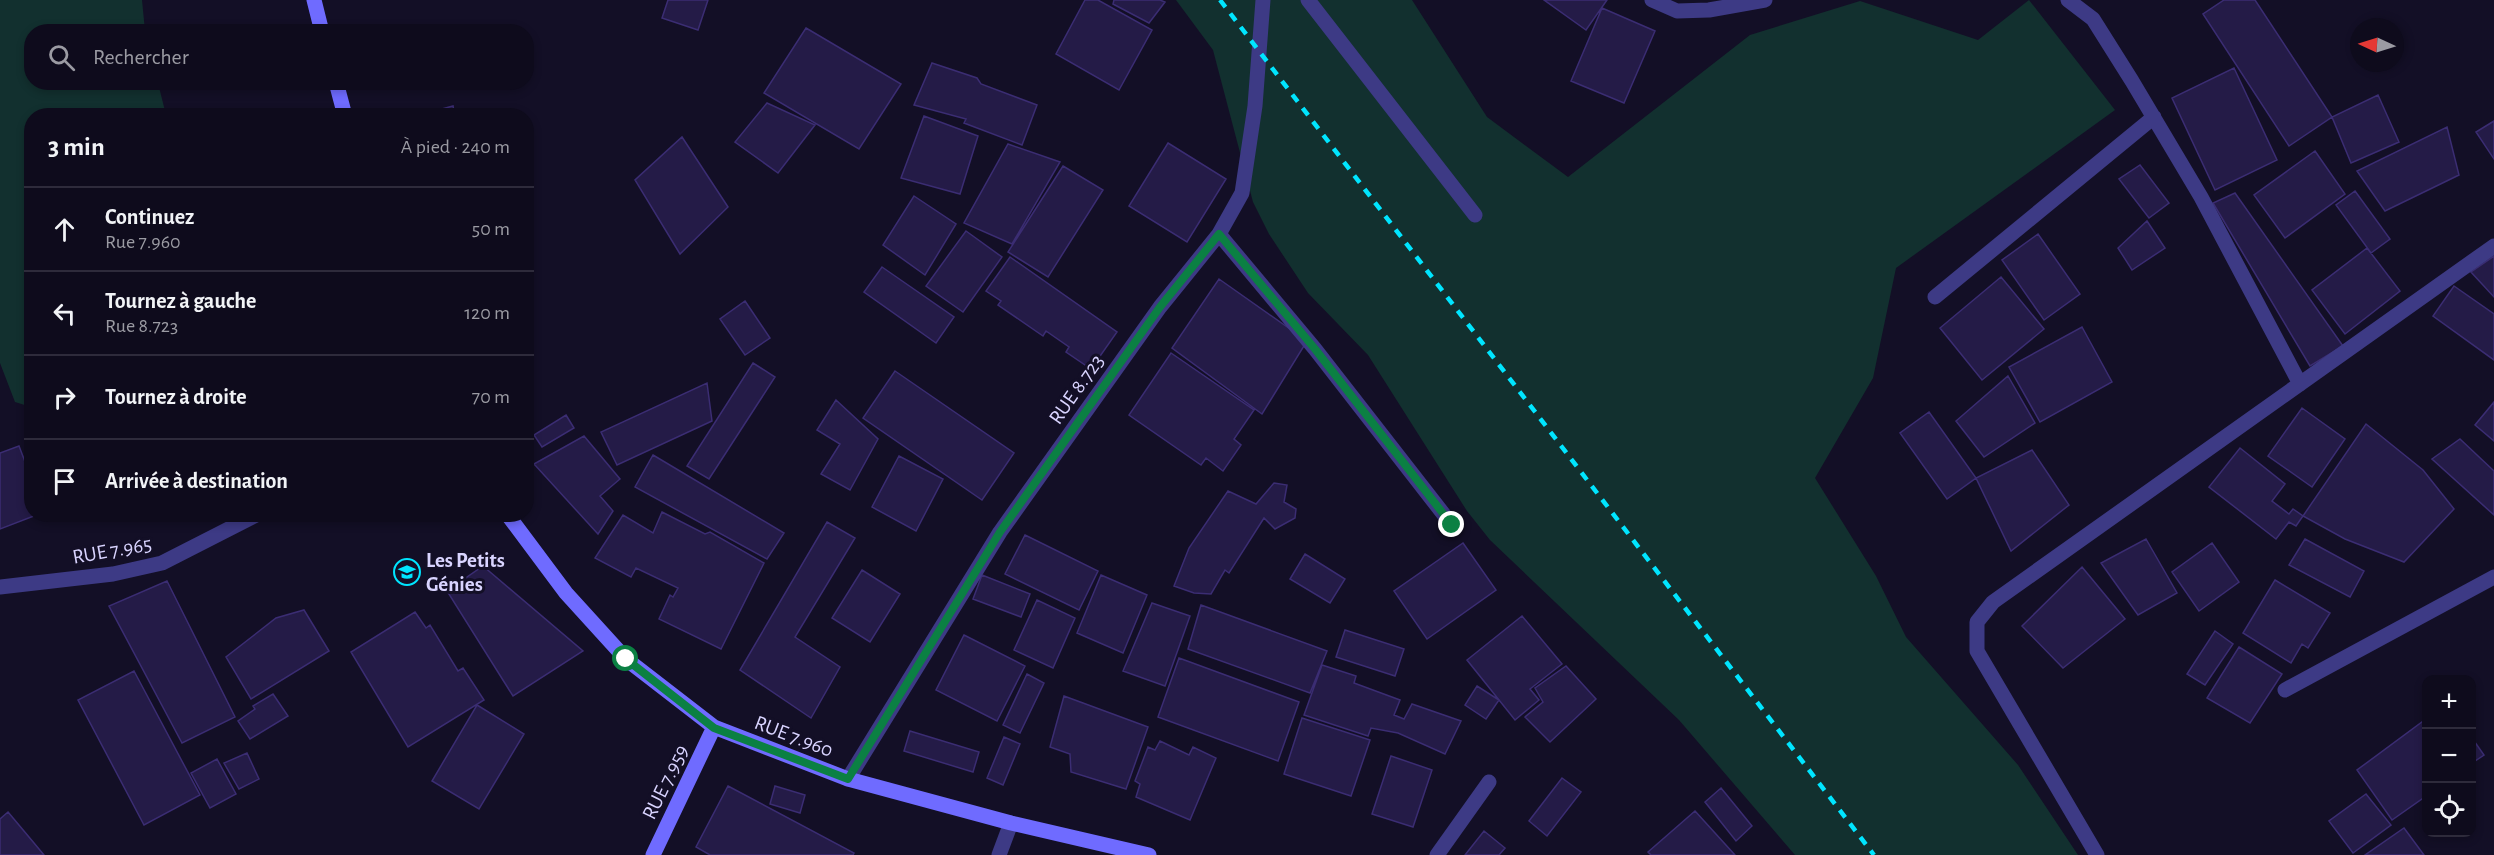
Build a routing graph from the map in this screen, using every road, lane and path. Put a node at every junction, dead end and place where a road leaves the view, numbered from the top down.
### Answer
1 (314, 0) edge
2 (1263, 0) edge
3 (1308, 0) edge
4 (1652, 0) edge
5 (1765, 0) edge
6 (2068, 0) edge
7 (320, 24) edge
8 (338, 90) edge
9 (343, 108) edge
10 (2154, 117) junction
11 (1475, 215) dead end
12 (1219, 234) junction
13 (2494, 246) edge
14 (1935, 297) dead end
15 (2300, 384) junction
16 (242, 522) edge
17 (513, 522) edge
18 (1452, 525) dead end
19 (2494, 576) edge
20 (0, 587) edge
21 (2285, 690) dead end
22 (714, 728) junction
23 (848, 779) junction
24 (1489, 782) dead end
25 (1011, 823) junction
26 (653, 855) edge
27 (999, 855) edge
28 (1149, 855) edge
29 (1437, 855) edge
30 (2097, 855) edge

1 - 7 street
2 - 12 street, RUE 8.723
3 - 11 street
4 - 5 street
6 - 10 street
8 - 9 street
10 - 14 street
10 - 15 street
12 - 18 street
12 - 23 street, RUE 8.723
13 - 15 street
15 - 30 street
16 - 20 street, RUE 7.965
17 - 22 street, RUE 7.960
19 - 21 street
22 - 23 street, RUE 7.960
22 - 26 street, RUE 7.959
23 - 25 street, RUE 7.960
24 - 29 street
25 - 27 street
25 - 28 street, RUE 7.960

